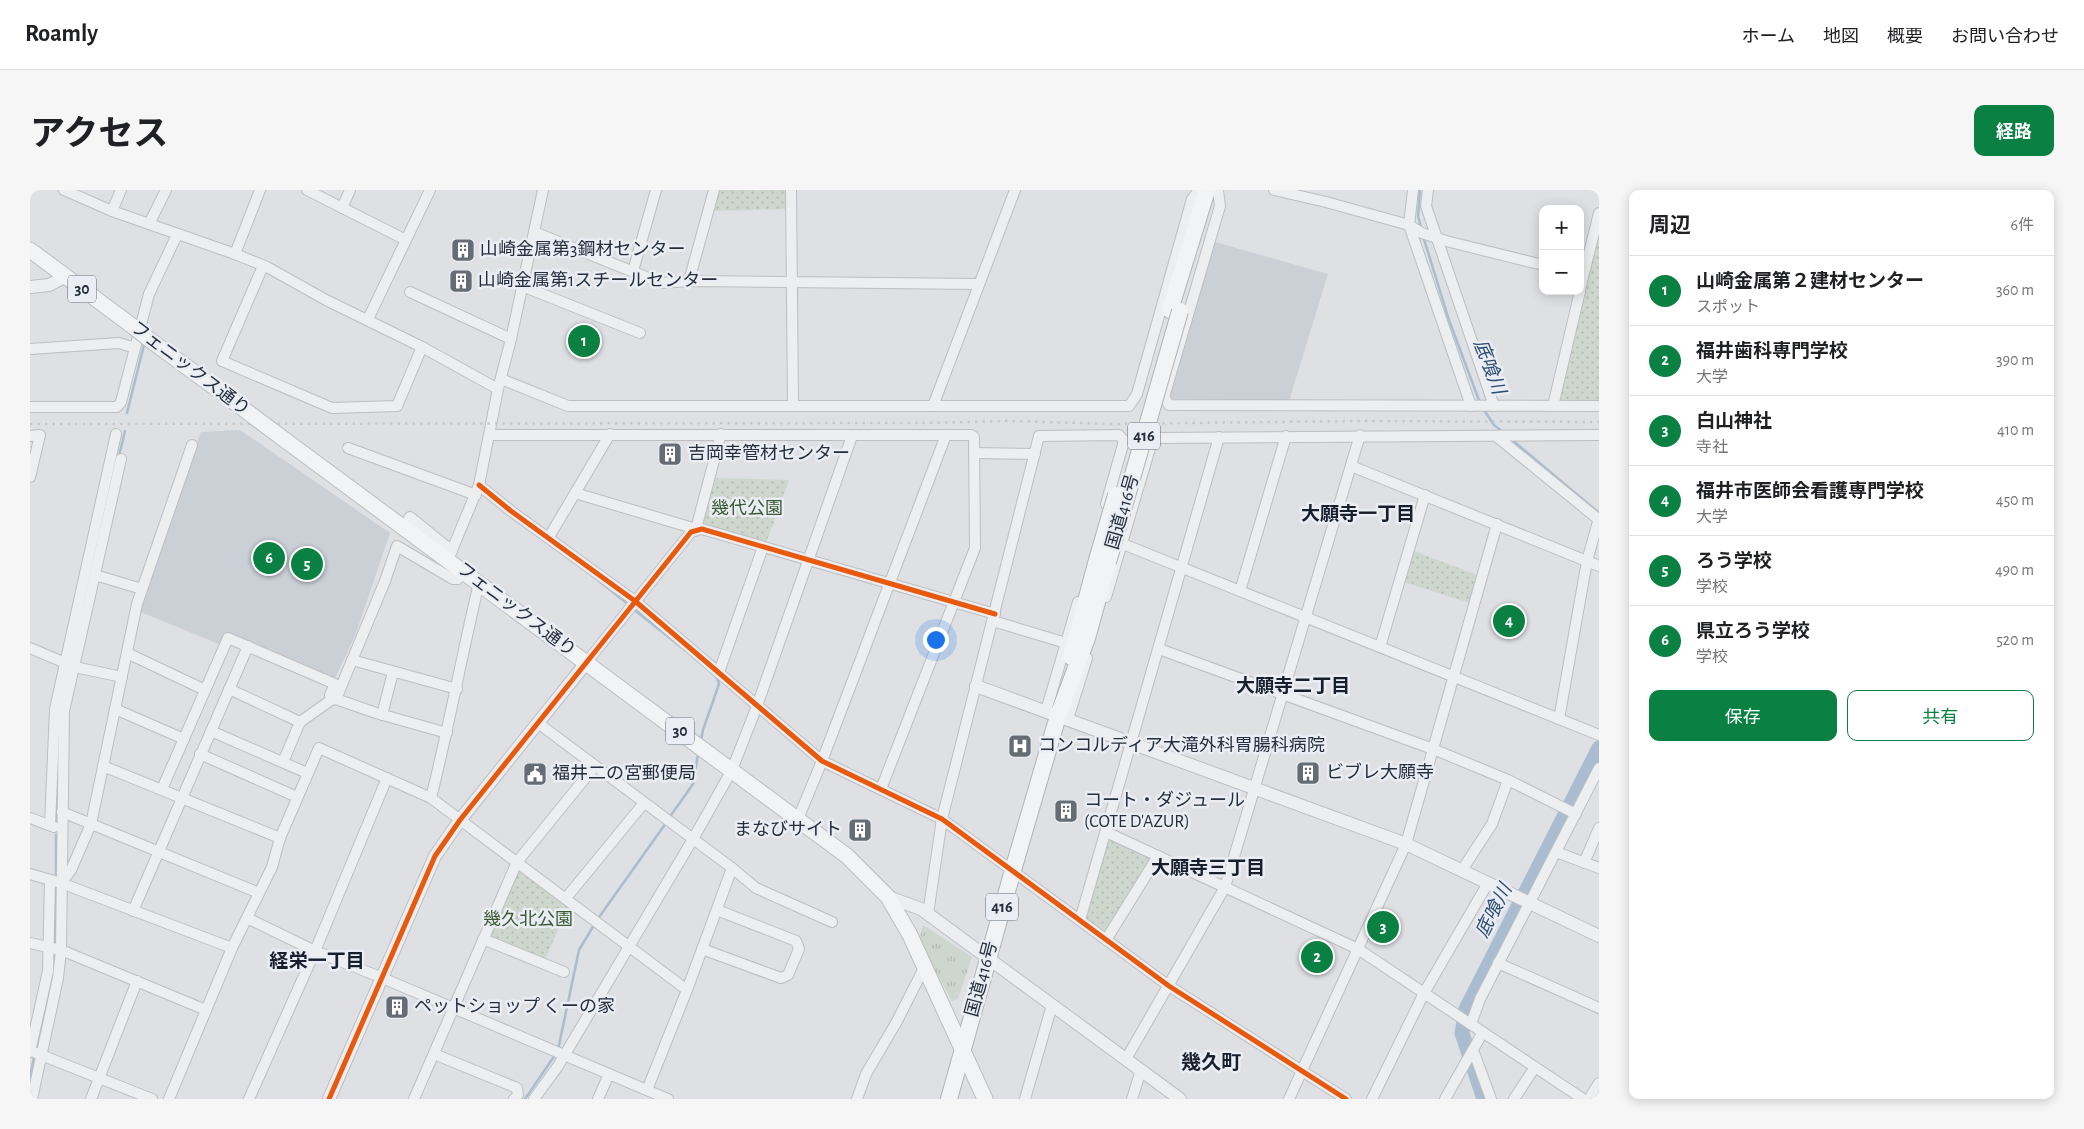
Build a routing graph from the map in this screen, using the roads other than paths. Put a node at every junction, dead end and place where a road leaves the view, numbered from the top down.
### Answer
1 (64, 190) edge
2 (121, 190) edge
3 (166, 190) edge
4 (260, 190) edge
5 (307, 190) edge
6 (350, 190) edge
7 (430, 190) edge
8 (543, 190) edge
9 (656, 190) edge
10 (714, 190) edge
11 (791, 190) edge
12 (1015, 190) edge
13 (1200, 190) edge
14 (1207, 190) edge
15 (1213, 190) edge
16 (1218, 190) edge
17 (1274, 190) edge
18 (1413, 190) edge
19 (1428, 190) edge
20 (342, 208) junction
21 (112, 211) junction
22 (1599, 213) edge
23 (149, 224) junction
24 (1409, 225) junction
25 (534, 232) junction
26 (177, 235) junction
27 (1436, 238) junction
28 (406, 240) junction
29 (30, 250) edge
30 (235, 254) junction
31 (1539, 264) edge
32 (263, 266) junction
33 (1584, 268) edge
34 (634, 271) junction
35 (65, 277) junction
36 (689, 281) junction
37 (793, 283) junction
38 (980, 284) junction
39 (522, 286) junction
40 (30, 287) edge
41 (410, 292) dead end
42 (1579, 295) edge
43 (1175, 310) junction
44 (368, 319) junction
45 (640, 333) dead end
46 (511, 339) junction
47 (422, 347) junction
48 (135, 348) junction
49 (30, 349) edge
50 (500, 384) junction
51 (1137, 394) junction
52 (1164, 397) junction
53 (793, 405) junction
54 (933, 406) junction
55 (1471, 406) junction
56 (1494, 406) junction
57 (1553, 406) junction
58 (1599, 406) edge
59 (30, 407) edge
60 (116, 434) dead end
61 (610, 434) junction
62 (721, 434) junction
63 (1599, 434) edge
64 (490, 435) junction
65 (946, 435) junction
66 (1360, 435) junction
67 (30, 436) edge
68 (852, 436) junction
69 (1286, 436) junction
70 (1496, 436) junction
71 (1219, 437) junction
72 (1124, 441) junction
73 (1152, 442) junction
74 (192, 445) dead end
75 (348, 448) dead end
76 (974, 453) junction
77 (1035, 454) junction
78 (121, 459) dead end
79 (1351, 466) junction
80 (30, 477) edge
81 (477, 490) junction
82 (576, 493) junction
83 (1425, 495) junction
84 (1598, 518) edge
85 (408, 520) dead end
86 (1496, 524) junction
87 (696, 529) junction
88 (403, 533) dead end
89 (549, 537) junction
90 (1123, 544) junction
91 (397, 546) junction
92 (763, 546) junction
93 (450, 555) junction
94 (808, 560) junction
95 (1587, 561) junction
96 (1599, 566) edge
97 (1182, 567) junction
98 (464, 571) junction
99 (95, 575) junction
100 (479, 583) junction
101 (889, 583) junction
102 (142, 589) junction
103 (1240, 591) junction
104 (635, 601) junction
105 (955, 602) junction
106 (994, 617) junction
107 (1305, 617) junction
108 (1066, 643) junction
109 (248, 646) junction
110 (1380, 647) junction
111 (30, 648) edge
112 (1158, 649) junction
113 (127, 653) junction
114 (352, 660) junction
115 (65, 662) junction
116 (586, 663) junction
117 (75, 667) junction
118 (393, 672) junction
119 (719, 672) junction
120 (122, 677) junction
121 (1454, 677) junction
122 (976, 686) junction
123 (229, 689) junction
124 (457, 689) junction
125 (205, 690) junction
126 (1282, 695) junction
127 (334, 699) junction
128 (757, 706) junction
129 (115, 709) junction
130 (382, 715) junction
131 (1058, 715) junction
132 (1559, 719) junction
133 (300, 722) junction
134 (538, 723) junction
135 (211, 731) junction
136 (447, 733) junction
137 (1599, 735) edge
138 (184, 739) junction
139 (1132, 743) junction
140 (1433, 749) junction
141 (200, 754) junction
142 (822, 761) junction
143 (283, 762) junction
144 (104, 766) junction
145 (594, 766) junction
146 (1599, 768) edge
147 (732, 770) junction
148 (308, 773) junction
149 (387, 778) junction
150 (1508, 780) junction
151 (1594, 787) edge
152 (1255, 788) junction
153 (162, 789) junction
154 (881, 789) junction
155 (181, 797) junction
156 (297, 797) junction
157 (431, 798) junction
158 (644, 802) junction
159 (62, 812) junction
160 (1576, 814) junction
161 (30, 818) edge
162 (798, 819) junction
163 (942, 819) junction
164 (460, 820) junction
165 (50, 824) junction
166 (90, 824) junction
167 (1599, 829) edge
168 (62, 830) junction
169 (1106, 832) junction
170 (280, 838) junction
171 (693, 839) junction
172 (1406, 844) junction
173 (157, 851) junction
174 (1556, 852) junction
175 (1158, 856) junction
176 (517, 862) junction
177 (1584, 863) junction
178 (732, 868) junction
179 (1599, 868) edge
180 (1013, 870) junction
181 (1462, 870) junction
182 (30, 874) edge
183 (50, 880) junction
184 (61, 883) junction
185 (1488, 883) junction
186 (1225, 887) junction
187 (260, 893) junction
188 (888, 897) junction
189 (566, 898) junction
190 (1530, 903) junction
191 (717, 910) junction
192 (133, 911) junction
193 (928, 914) junction
194 (247, 918) junction
195 (1080, 920) junction
196 (832, 922) dead end
197 (1599, 936) edge
198 (483, 939) junction
199 (1106, 940) junction
200 (30, 942) edge
201 (629, 946) junction
202 (49, 947) junction
203 (232, 948) junction
204 (702, 949) junction
205 (1358, 949) junction
206 (61, 950) junction
207 (315, 951) junction
208 (989, 958) junction
209 (1498, 963) junction
210 (924, 966) junction
211 (564, 972) dead end
212 (380, 977) junction
213 (137, 981) junction
214 (1169, 986) junction
215 (687, 990) junction
216 (1424, 993) junction
217 (1052, 1005) junction
218 (453, 1008) junction
219 (1599, 1008) edge
220 (206, 1010) junction
221 (1471, 1024) junction
222 (1483, 1032) junction
223 (963, 1050) junction
224 (1473, 1050) junction
225 (30, 1051) edge
226 (42, 1054) junction
227 (434, 1054) junction
228 (564, 1055) junction
229 (1126, 1059) junction
230 (1535, 1067) junction
231 (1142, 1070) junction
232 (1301, 1071) junction
233 (609, 1074) junction
234 (98, 1076) junction
235 (1599, 1083) edge
236 (647, 1090) junction
237 (1577, 1097) edge
238 (32, 1099) edge
239 (91, 1099) edge
240 (152, 1099) edge
241 (169, 1099) edge
242 (249, 1099) edge
243 (329, 1099) edge
244 (414, 1099) edge
245 (514, 1099) edge
246 (534, 1099) edge
247 (598, 1099) edge
248 (668, 1099) edge
249 (857, 1099) edge
250 (949, 1099) edge
251 (985, 1099) edge
252 (1025, 1099) edge
253 (1132, 1099) edge
254 (1180, 1099) edge
255 (1288, 1099) edge
256 (1346, 1099) edge
257 (1372, 1099) edge
258 (1445, 1099) edge
259 (1491, 1099) edge
260 (1514, 1099) edge
261 (1589, 1099) edge

1 - 21 street
2 - 21 street
3 - 23 street
4 - 30 street
5 - 20 street
6 - 20 street
7 - 28 street
8 - 25 street
9 - 34 street
10 - 36 street
11 - 37 street
12 - 38 street
13 - 51 street
14 - 43 highway, 国道416号 / 416
15 - 43 highway, 国道416号 / 416
16 - 52 street
17 - 24 street
18 - 24 street
19 - 27 street
20 - 28 street
21 - 23 street
22 - 33 street
23 - 26 street
24 - 27 street
24 - 55 street
25 - 34 street
25 - 39 street
26 - 30 street
26 - 48 street
27 - 31 street
27 - 56 street
28 - 44 street
29 - 35 main road, フェニックス通り / 30
30 - 32 street
32 - 44 street
32 - 47 street
34 - 36 street
35 - 40 street
35 - 93 main road, フェニックス通り / 30, bridge
36 - 37 street
37 - 38 street
37 - 53 street
38 - 54 street
39 - 45 street
39 - 46 street
41 - 46 street
42 - 57 street
43 - 131 highway, 国道416号 / 416, bridge
44 - 47 street
46 - 50 street
47 - 50 street
48 - 49 street
48 - 59 street
50 - 53 street
50 - 64 street
51 - 52 street
51 - 54 street
52 - 55 street
53 - 54 street
55 - 56 street
56 - 57 street
57 - 58 street
60 - 115 street
61 - 62 street
61 - 64 street
61 - 82 street
62 - 68 street
62 - 87 street
63 - 70 street
64 - 81 street
65 - 68 street
65 - 76 street
65 - 101 street
66 - 69 street
66 - 70 street
66 - 79 street
67 - 80 street
68 - 94 street
69 - 71 street
69 - 103 street
70 - 84 street
71 - 73 street
71 - 97 street
72 - 73 street
72 - 77 street
72 - 108 street
73 - 90 street
74 - 102 street
75 - 81 street
76 - 77 street
76 - 105 street
77 - 106 street
78 - 99 street
79 - 83 street
79 - 107 street
81 - 89 street
81 - 93 street
82 - 87 street
82 - 89 street
83 - 86 street
83 - 110 street
84 - 95 street
85 - 93 street
86 - 95 street
86 - 121 street
87 - 92 street
87 - 104 street
88 - 91 street
89 - 104 street
90 - 97 street
90 - 131 street
91 - 98 street
91 - 114 street
92 - 94 street
92 - 119 street
93 - 98 main road, フェニックス通り / 30
94 - 101 street
94 - 128 street
95 - 96 street
95 - 132 street
97 - 103 street
97 - 112 street
98 - 100 main road, フェニックス通り / 30
99 - 102 street
99 - 117 street
100 - 116 main road, フェニックス通り / 30
100 - 124 street
101 - 105 street
101 - 142 street
102 - 113 street
103 - 107 street
104 - 116 street
104 - 119 street
105 - 106 street
105 - 154 street
106 - 108 street
106 - 122 street
107 - 110 street
107 - 126 street
108 - 131 street
109 - 123 street
109 - 125 street
109 - 127 street
110 - 121 street
111 - 115 street
112 - 126 street
112 - 139 street
113 - 120 street
113 - 125 street
114 - 118 street
114 - 127 street
115 - 117 street
115 - 165 street
116 - 134 street
116 - 147 main road, フェニックス通り / 30
117 - 120 street
117 - 159 street
118 - 124 street
118 - 130 street
119 - 128 street
120 - 129 street
121 - 132 street
121 - 140 street
122 - 131 street
122 - 163 street
123 - 133 street
123 - 135 street
124 - 136 street
125 - 138 street
126 - 140 street
126 - 152 street
127 - 130 street
127 - 133 street
128 - 142 street
128 - 147 street
129 - 138 street
129 - 144 street
130 - 136 street
131 - 139 street
131 - 180 highway, 国道416号 / 416
132 - 137 street
133 - 143 street
134 - 145 street
134 - 164 street
135 - 141 street
135 - 143 street
136 - 157 street
138 - 153 street
139 - 152 street
139 - 169 street
140 - 150 street
140 - 172 street
141 - 155 street
141 - 156 street
142 - 154 street
142 - 162 street
143 - 148 street
144 - 153 street
144 - 166 street
145 - 158 street
145 - 176 street
146 - 151 street
147 - 162 main road, フェニックス通り / 30
147 - 171 street
148 - 149 street
148 - 156 street
149 - 157 street
149 - 207 street
150 - 160 street
150 - 181 street
151 - 160 street
152 - 172 street
152 - 186 street
153 - 155 street
154 - 163 street
155 - 170 street
155 - 173 street
156 - 170 street
157 - 164 street
158 - 171 street
158 - 189 street
159 - 166 street
159 - 168 street
160 - 174 street
161 - 165 street
162 - 188 main road, フェニックス通り / 30
163 - 180 street
163 - 193 street
164 - 176 street
164 - 212 street
165 - 168 street
166 - 173 street
166 - 184 street
167 - 177 street
168 - 184 street
169 - 175 street
169 - 195 street
170 - 187 street
171 - 178 street
171 - 201 street
172 - 181 street
172 - 205 street
173 - 187 street
173 - 192 street
174 - 177 street
174 - 190 street
175 - 186 street
175 - 199 street
176 - 189 street
176 - 198 street
177 - 179 street
178 - 191 street
178 - 196 street
180 - 195 street
180 - 208 highway, 国道416号 / 416
181 - 185 street
182 - 183 street
183 - 184 street
183 - 202 street
184 - 192 street
184 - 206 street
185 - 190 street
185 - 216 street
186 - 205 street
186 - 214 street
187 - 194 street
188 - 193 street
188 - 210 main road, フェニックス通り / 30
189 - 201 street
190 - 197 street
190 - 209 street
191 - 204 street
191 - 204 street
192 - 203 street
193 - 208 street
194 - 203 street
194 - 207 street
195 - 199 street
198 - 211 street
198 - 218 street
199 - 214 street
200 - 202 street
201 - 215 street
201 - 228 street
202 - 206 street
202 - 225 street
203 - 220 street
204 - 215 street
205 - 216 street
205 - 232 street
206 - 213 street
206 - 226 street
207 - 212 street
207 - 242 street
208 - 217 street
208 - 223 highway, 国道416号 / 416
209 - 219 street
209 - 221 street
210 - 223 main road, フェニックス通り / 30
210 - 249 street
212 - 218 street
212 - 243 street
213 - 220 street
213 - 234 street
214 - 229 street
214 - 232 street
215 - 236 street
216 - 221 street
216 - 257 street
217 - 229 street
217 - 252 street
218 - 227 street
218 - 228 street
220 - 241 street
221 - 222 street
222 - 224 street
222 - 230 street
223 - 250 highway, 国道416号 / 416
223 - 251 main road, フェニックス通り / 30
224 - 258 street
224 - 259 street
225 - 226 street
226 - 234 street
226 - 238 street
227 - 244 street
227 - 245 street
228 - 233 street
228 - 246 street
229 - 231 street
230 - 237 street
230 - 260 street
231 - 253 street
231 - 254 street
232 - 255 street
232 - 256 street
233 - 236 street
233 - 247 street
234 - 239 street
234 - 240 street
235 - 261 street
236 - 248 street

